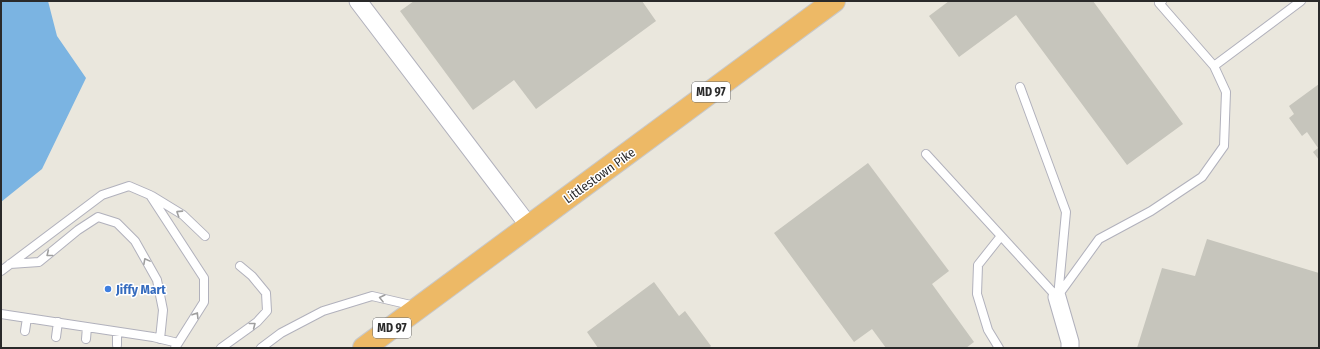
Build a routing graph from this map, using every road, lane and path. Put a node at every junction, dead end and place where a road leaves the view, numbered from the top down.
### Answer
1 (358, 1) edge
2 (834, 1) edge
3 (1301, 1) edge
4 (1159, 2) edge
5 (1214, 66) junction
6 (1020, 87) dead end
7 (926, 154) dead end
8 (150, 195) junction
9 (530, 226) junction
10 (205, 236) dead end
11 (1001, 236) junction
12 (10, 264) junction
13 (240, 266) dead end
14 (1, 271) edge
15 (1057, 297) junction
16 (420, 307) junction
17 (1, 314) edge
18 (26, 318) junction
19 (58, 322) junction
20 (87, 327) junction
21 (25, 330) dead end
22 (117, 332) junction
23 (56, 337) dead end
24 (86, 339) dead end
25 (160, 339) junction
26 (117, 345) dead end
27 (176, 345) edge
28 (221, 348) edge
29 (261, 348) edge
30 (364, 348) edge
31 (999, 348) edge
32 (1070, 348) edge

1 - 9 street
2 - 9 highway, Littlestown Pike / MD 97
3 - 5 lane
4 - 5 lane
5 - 15 lane
6 - 15 lane
7 - 11 lane
10 -> 8 lane
8 - 12 lane
27 -> 8 lane
9 - 16 highway, Littlestown Pike / MD 97
11 - 15 lane
11 - 31 lane
12 - 14 lane
25 -> 12 lane
28 -> 13 lane
15 - 32 street
16 -> 29 lane
16 - 30 highway, Littlestown Pike / MD 97
17 - 18 lane
18 - 19 lane
18 - 21 lane
19 - 20 lane
19 - 23 lane
20 - 22 lane
20 - 24 lane
22 - 25 lane
22 - 26 lane
25 - 27 lane

